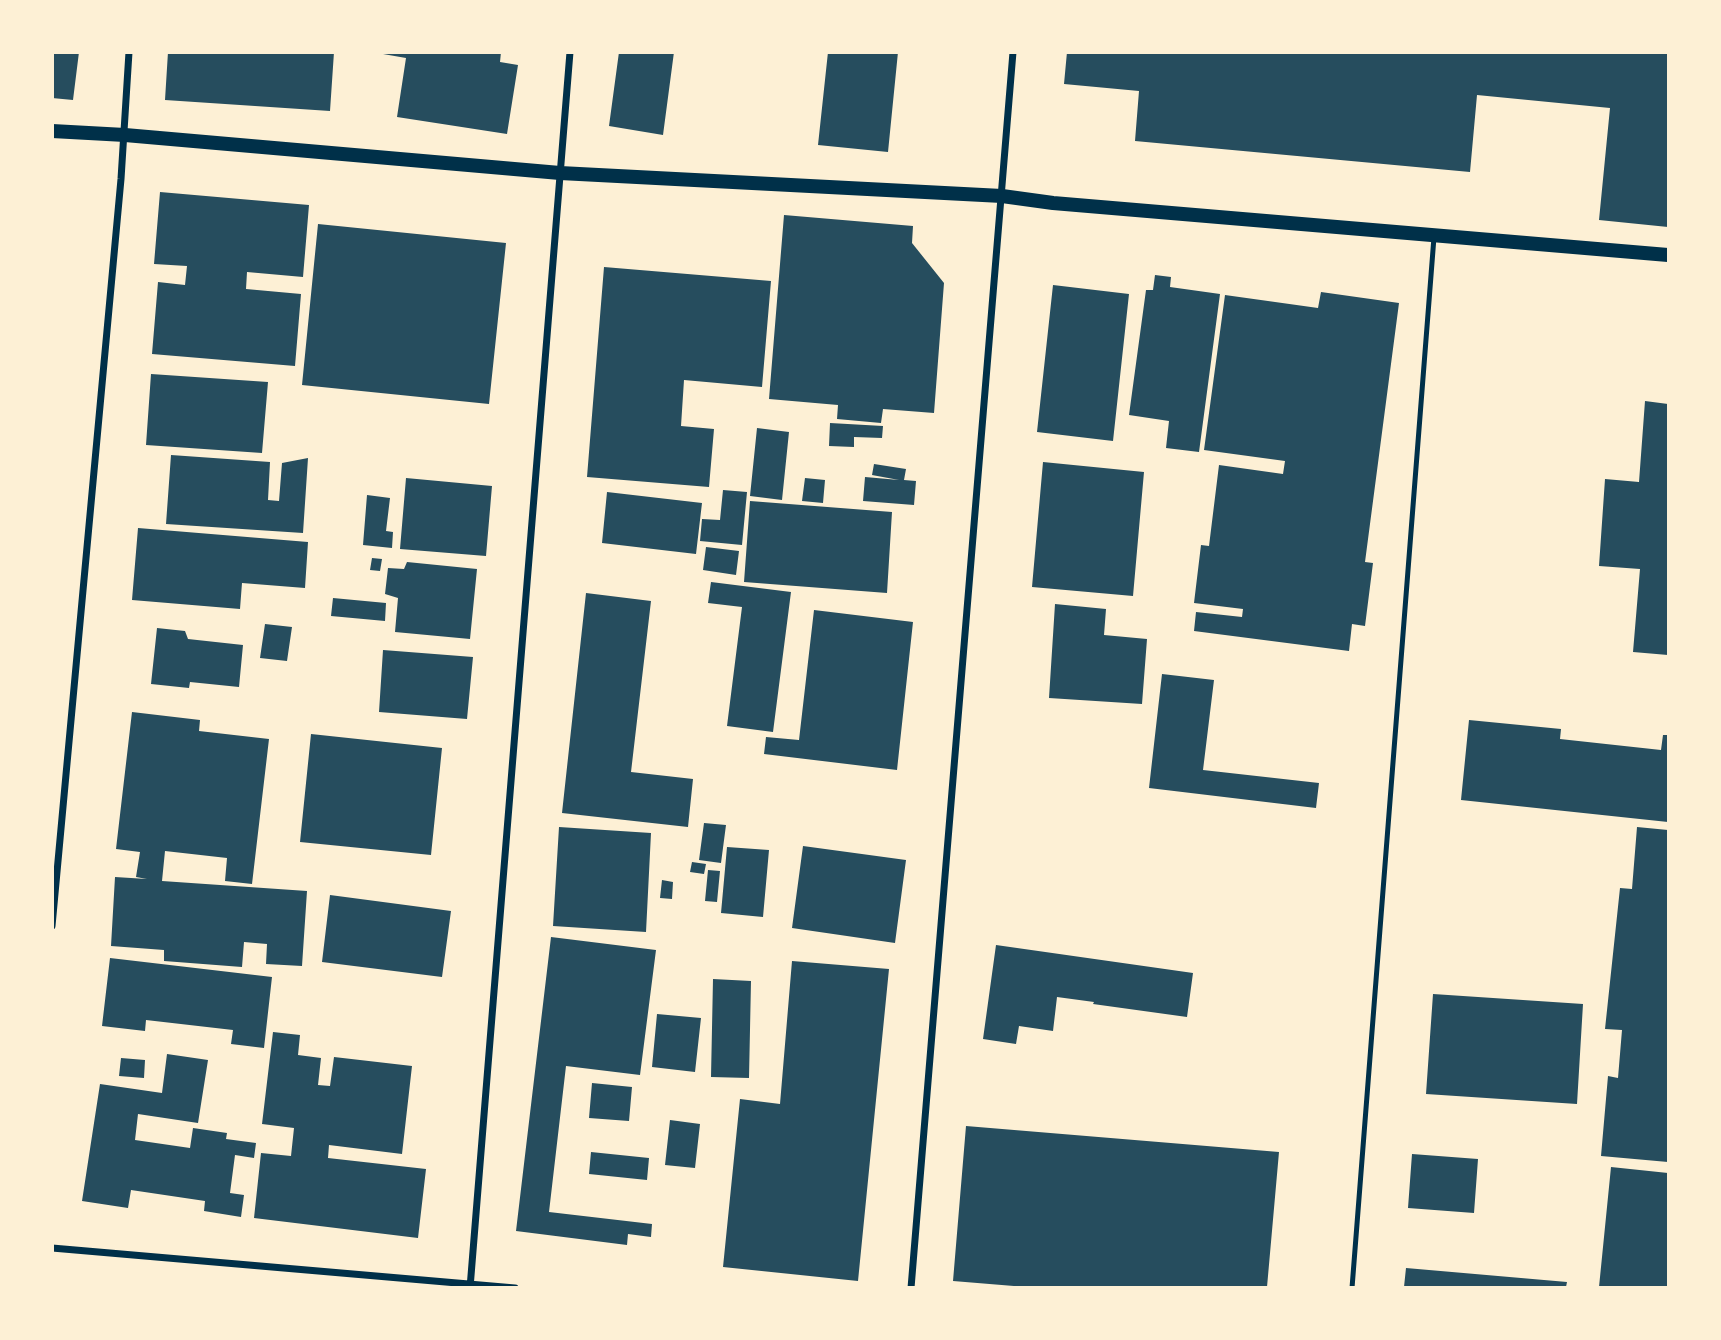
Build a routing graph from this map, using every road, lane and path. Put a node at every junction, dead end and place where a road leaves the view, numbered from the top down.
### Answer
1 (129, 52) edge
2 (570, 52) edge
3 (1013, 52) edge
4 (52, 131) edge
5 (125, 135) junction
6 (560, 173) junction
7 (1002, 196) junction
8 (1435, 234) junction
9 (1668, 255) edge
10 (52, 926) edge
11 (52, 1248) edge
12 (470, 1286) edge
13 (514, 1287) edge
14 (911, 1287) edge
15 (1352, 1287) edge

1 - 5 street
2 - 6 street
3 - 7 street
4 - 5 main road
5 - 6 main road
5 - 10 street
6 - 7 main road
6 - 12 street
7 - 8 main road
7 - 14 street
8 - 9 main road
8 - 15 lane
11 - 12 street
12 - 13 street

